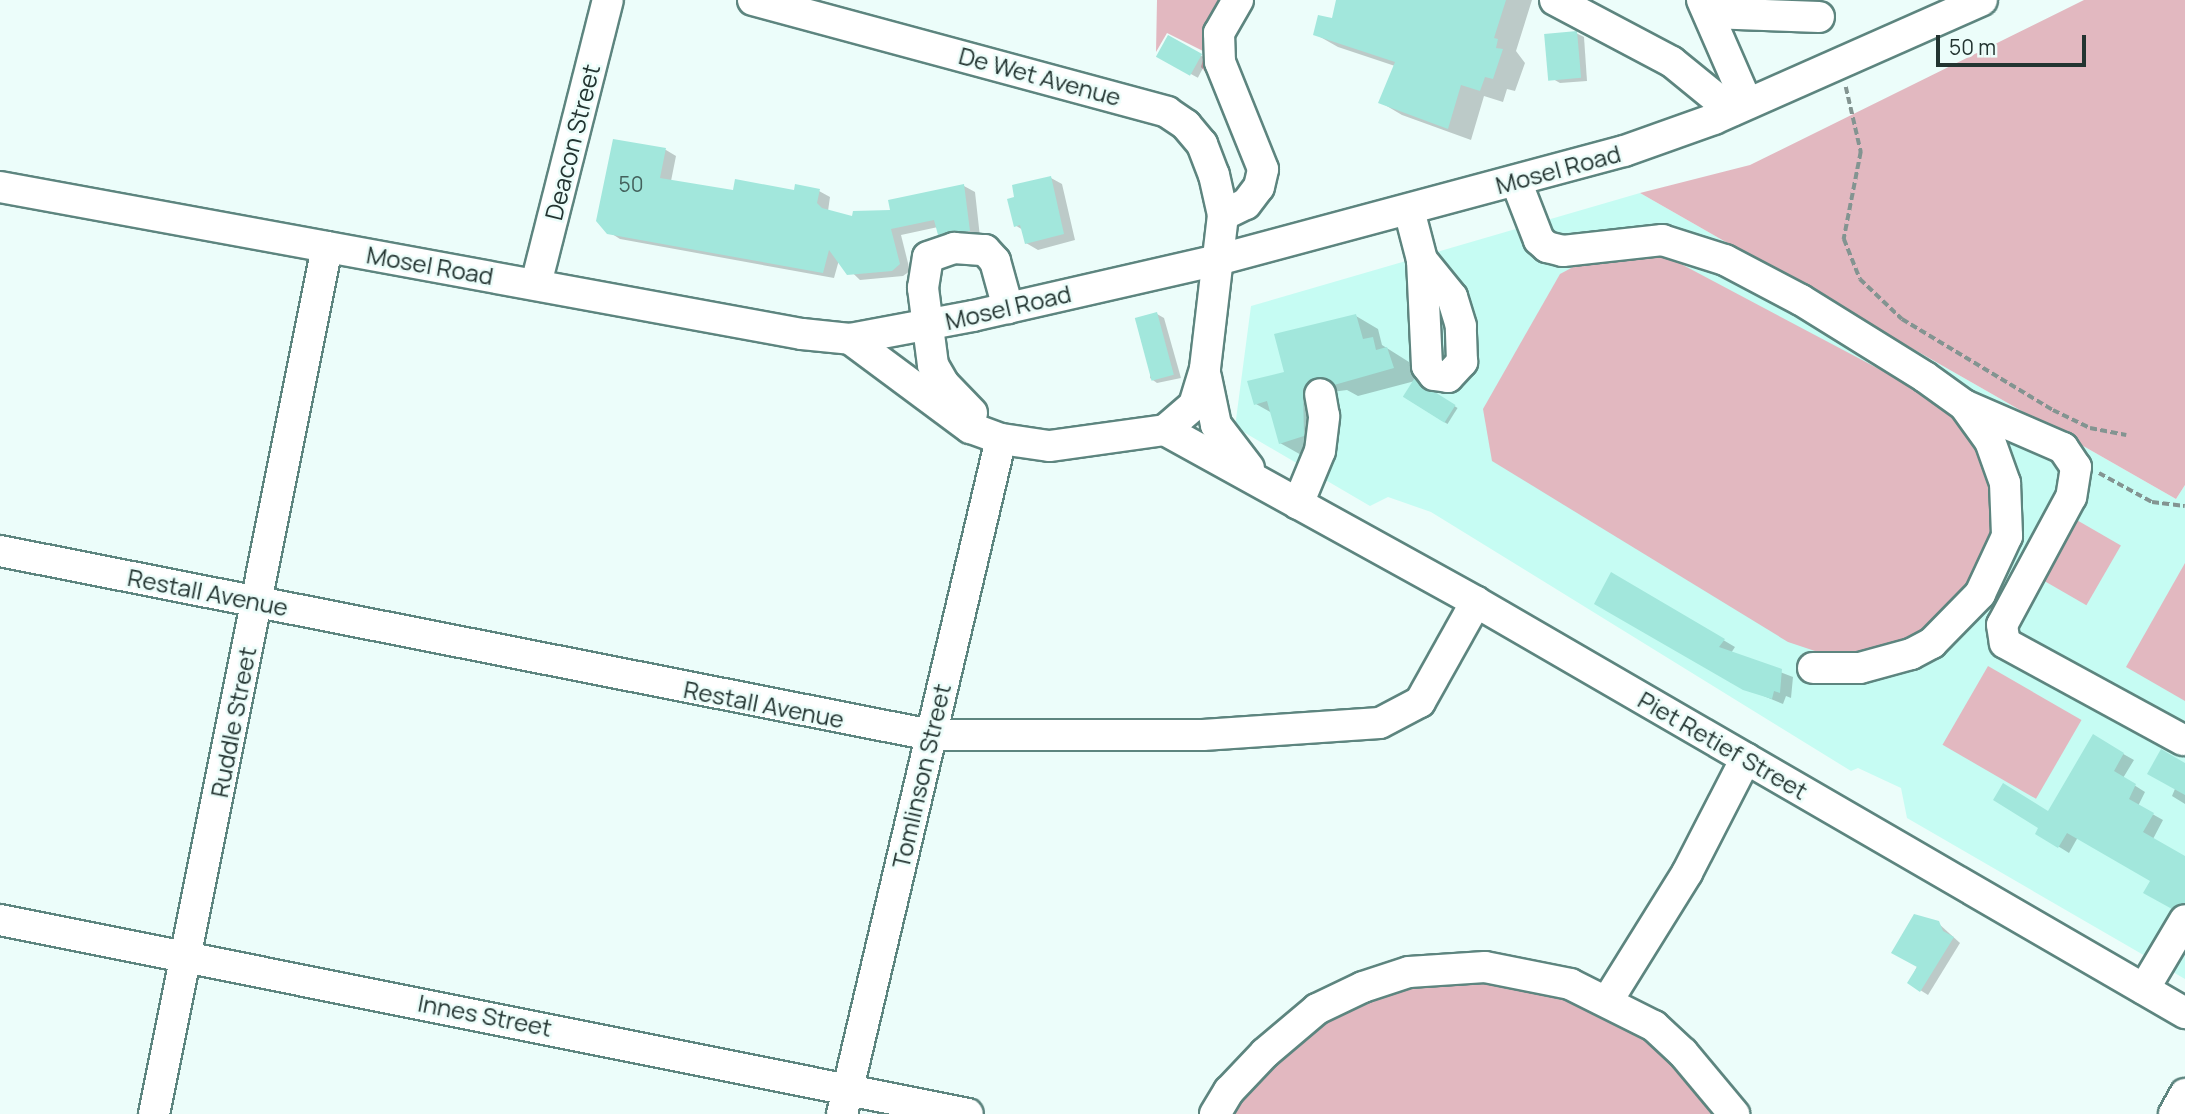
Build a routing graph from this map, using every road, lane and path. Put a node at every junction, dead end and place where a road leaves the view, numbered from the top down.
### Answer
1 (608, 0) edge
2 (753, 0) edge
3 (1555, 0) edge
4 (1982, 0) edge
5 (1243, 1) edge
6 (1706, 6) edge
7 (1819, 16) dead end
8 (1836, 62) junction
9 (1740, 107) junction
10 (1516, 180) junction
11 (0, 187) edge
12 (1409, 210) junction
13 (1223, 215) junction
14 (327, 247) junction
15 (1221, 259) junction
16 (1422, 260) dead end
17 (536, 284) junction
18 (1007, 308) junction
19 (929, 325) junction
20 (850, 339) junction
21 (1205, 369) junction
22 (1320, 394) dead end
23 (1964, 405) junction
24 (1165, 430) junction
25 (2126, 435) dead end
26 (993, 436) junction
27 (2097, 472) dead end
28 (1259, 479) junction
29 (1298, 504) junction
30 (2185, 506) edge
31 (0, 551) edge
32 (257, 602) junction
33 (1476, 602) junction
34 (1812, 668) dead end
35 (931, 735) junction
36 (2183, 740) dead end
37 (1746, 758) junction
38 (0, 920) edge
39 (2185, 920) edge
40 (186, 955) junction
41 (2144, 989) junction
42 (1608, 1000) junction
43 (2185, 1013) edge
44 (2185, 1094) edge
45 (845, 1102) edge
46 (154, 1114) edge
47 (968, 1114) edge
48 (1215, 1114) edge
49 (1734, 1114) edge
50 (2174, 1114) edge

1 - 17 street, Deacon Street
2 - 13 street, De Wet Avenue
3 - 9 street
4 - 8 street, Mosel Road
5 - 13 street
6 - 7 street
6 - 9 street
8 - 9 street, Mosel Road
8 - 25 path
9 - 10 street, Mosel Road
10 - 12 street, Mosel Road
10 - 23 street
11 - 14 street, Mosel Road
12 - 15 street, Mosel Road
12 - 16 street
13 - 15 street, De Wet Avenue
14 - 17 street, Mosel Road
14 - 32 street, Ruddle Street
15 - 18 street, Mosel Road
15 - 21 street, Piet Retief Street
17 - 20 street, Mosel Road
18 - 19 street, Mosel Road
18 - 19 street
19 - 20 street, Mosel Road
19 - 26 street
20 - 26 street
21 - 24 street, Piet Retief Street
21 - 28 street, Piet Retief Street
22 - 29 street
23 - 34 street
23 - 36 street
24 - 26 street
24 - 28 street, Piet Retief Street
26 - 35 street, Tomlinson Street
27 - 30 path
28 - 29 street, Piet Retief Street
29 - 33 street, Piet Retief Street
31 - 32 street, Restall Avenue
32 - 35 street, Restall Avenue
32 - 40 street, Ruddle Street
33 - 35 street, Restall Avenue
33 - 37 street, Piet Retief Street
35 - 45 street, Tomlinson Street
37 - 41 street, Piet Retief Street
37 - 42 street
38 - 40 street, Innes Street
39 - 41 street
40 - 45 street, Innes Street
40 - 46 street, Ruddle Street
41 - 43 street, Piet Retief Street
42 - 48 street
42 - 49 street
44 - 50 street
45 - 47 street, Innes Street

